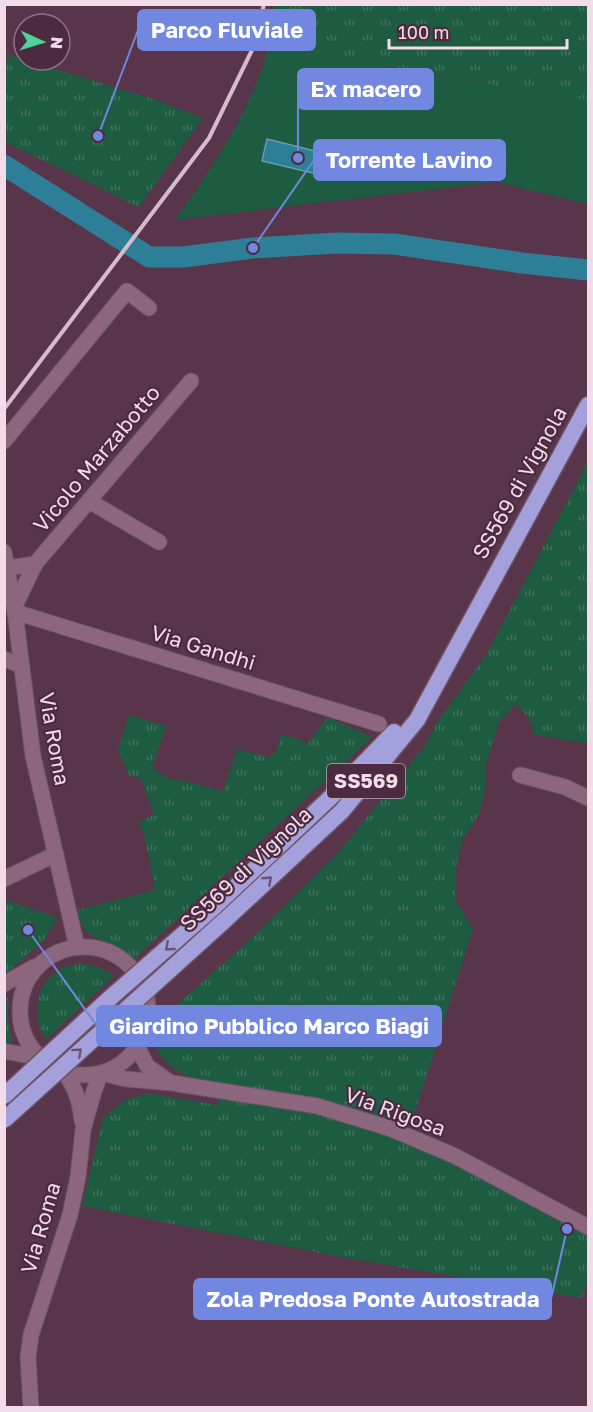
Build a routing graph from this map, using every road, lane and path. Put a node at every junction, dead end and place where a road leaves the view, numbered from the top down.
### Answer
1 (149, 308) dead end
2 (191, 381) dead end
3 (588, 405) edge
4 (4, 441) edge
5 (89, 501) junction
6 (159, 542) dead end
7 (4, 552) edge
8 (35, 564) junction
9 (8, 568) junction
10 (14, 610) junction
11 (474, 614) junction
12 (4, 659) edge
13 (20, 665) junction
14 (379, 724) dead end
15 (520, 775) dead end
16 (588, 784) edge
17 (565, 787) junction
18 (588, 798) edge
19 (56, 854) junction
20 (4, 879) edge
21 (77, 947) junction
22 (42, 963) junction
23 (4, 984) edge
24 (137, 1046) junction
25 (4, 1051) edge
26 (40, 1058) junction
27 (65, 1072) junction
28 (101, 1073) junction
29 (172, 1083) junction
30 (4, 1096) edge
31 (4, 1120) edge
32 (82, 1130) junction
33 (588, 1227) edge
34 (31, 1407) edge

1 - 4 street
2 - 5 street, Vicolo Marzabotto
3 - 11 highway, SS569 di Vignola / SS569
5 - 6 street
5 - 8 street, Vicolo Marzabotto
7 - 9 street, Via Roma
8 - 9 street, Vicolo Marzabotto
8 - 10 street, Vicolo Marzabotto
9 - 10 street, Via Roma
10 - 13 street, Via Roma
10 - 14 street, Via Gandhi
11 -> 30 highway, SS569 di Vignola / SS569, bridge
31 -> 11 highway, SS569 di Vignola / SS569, bridge
12 - 13 street
13 - 19 street, Via Roma
15 - 17 street
16 - 17 street
17 - 18 street
19 - 20 street
19 - 21 street, Via Roma
21 - 22 street
21 - 24 street
22 - 23 street
22 - 26 street
24 - 28 street
24 - 29 street, Via Rigosa
25 - 26 street
26 - 27 street
27 - 28 street
27 - 32 street, Via Roma
28 - 29 street, Via Rigosa
28 - 32 street, Via Roma
29 - 33 street, Via Rigosa
32 - 34 street, Via Roma

